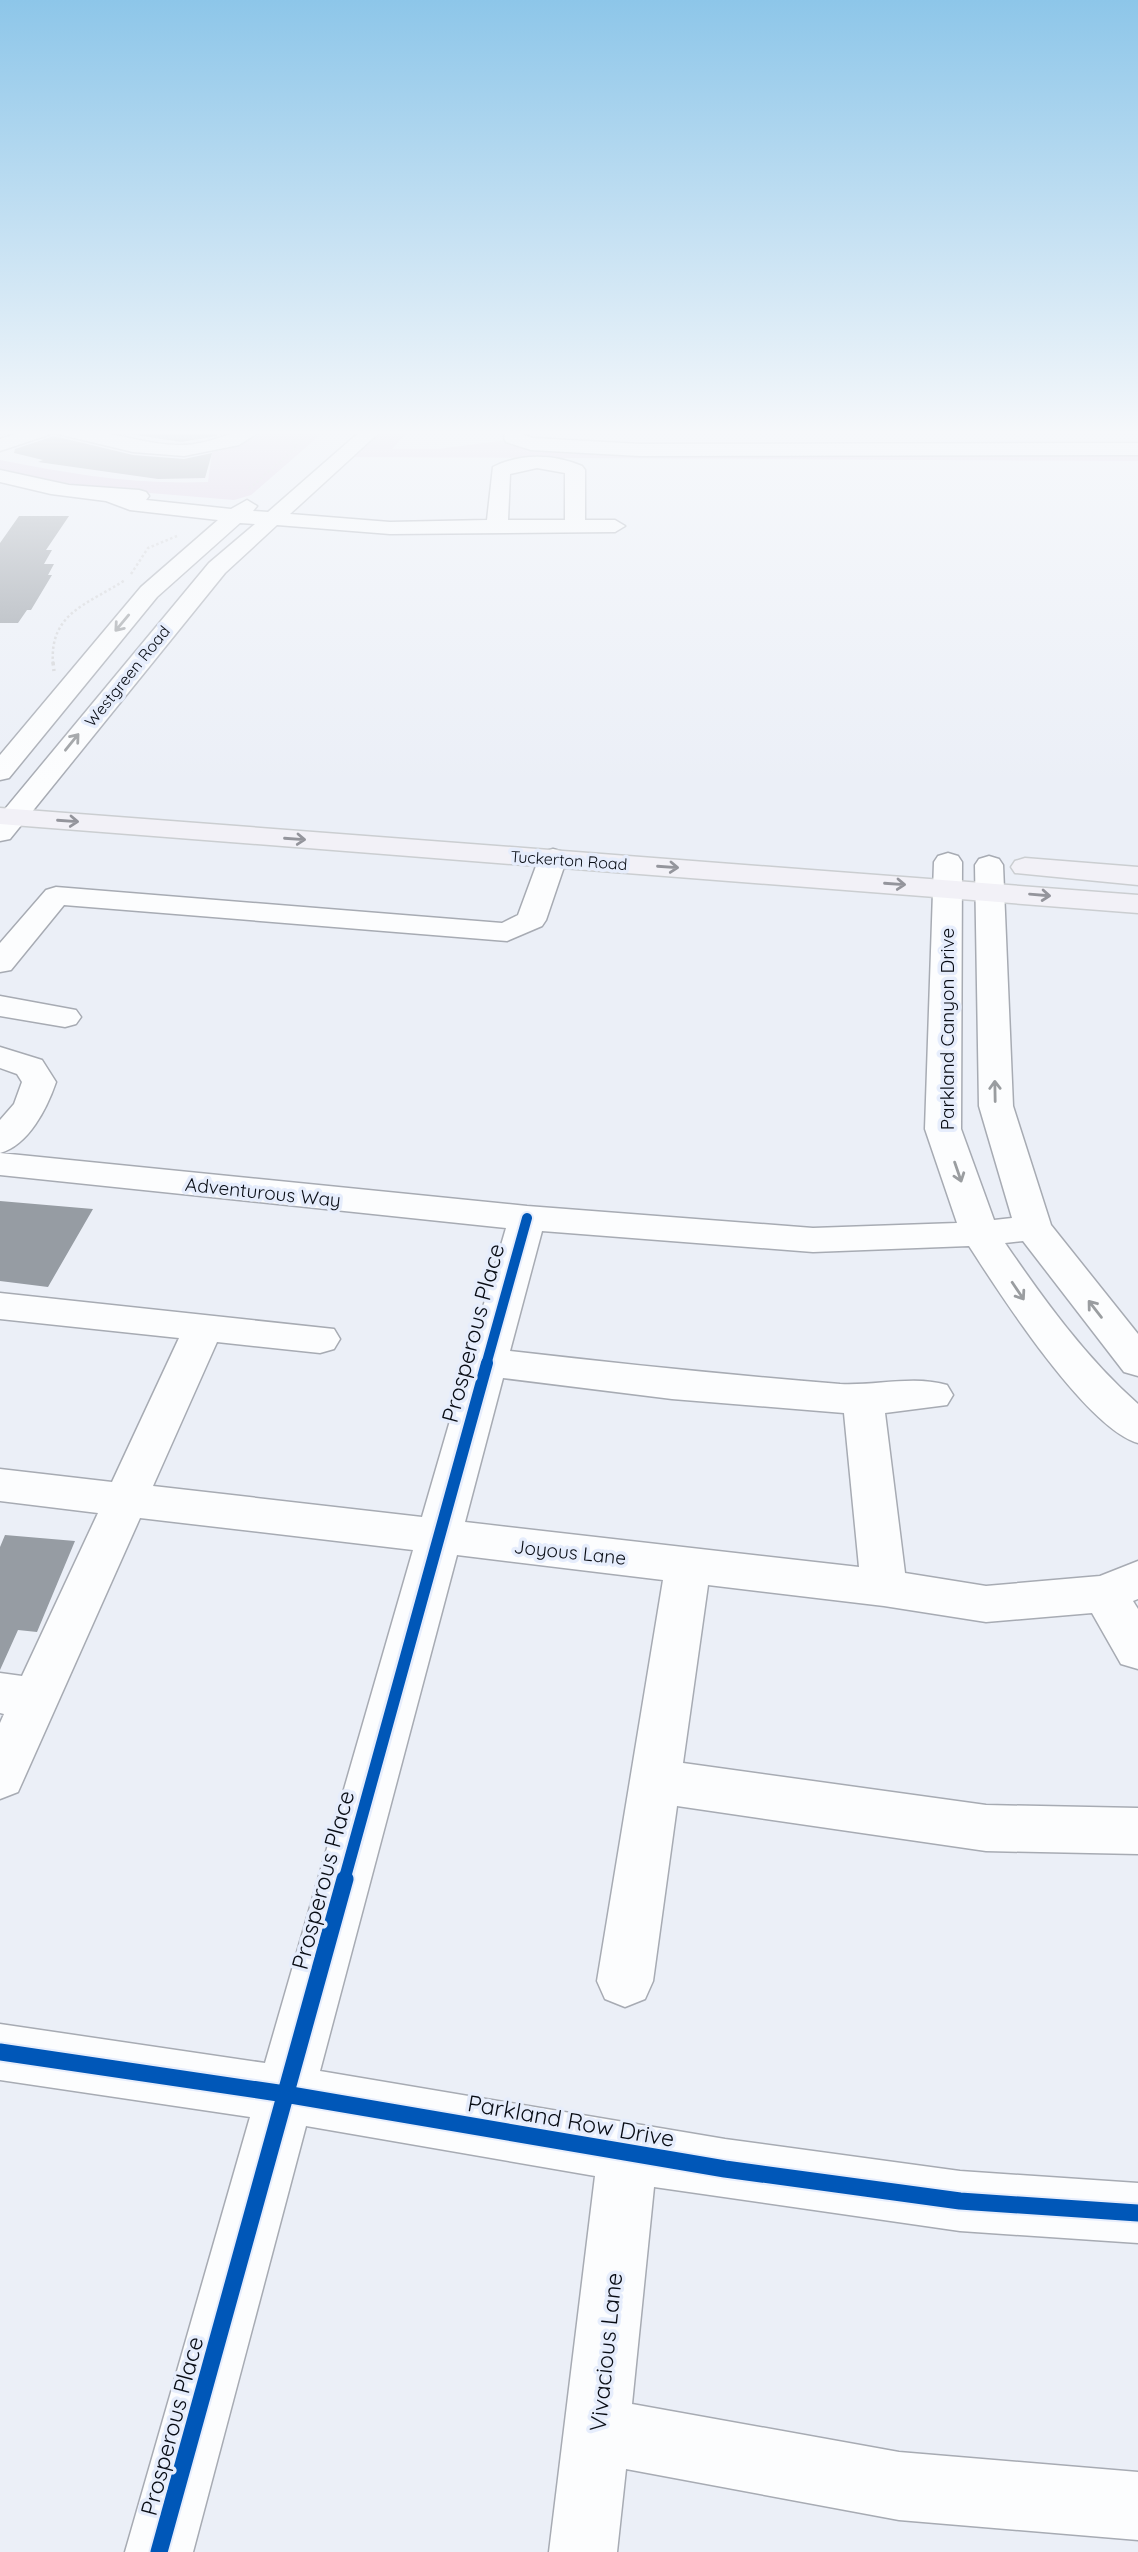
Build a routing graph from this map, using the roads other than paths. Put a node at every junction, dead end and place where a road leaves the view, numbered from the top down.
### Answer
1 (197, 548) edge
2 (241, 548) edge
3 (0, 772) edge
4 (29, 794) junction
5 (3, 815) edge
6 (636, 838) dead end
7 (553, 859) junction
8 (939, 870) junction
9 (1138, 876) edge
10 (990, 878) junction
11 (1138, 904) edge
12 (0, 963) edge
13 (0, 1006) edge
14 (65, 1017) dead end
15 (0, 1057) edge
16 (0, 1142) edge
17 (0, 1164) edge
18 (527, 1218) junction
19 (1033, 1228) junction
20 (980, 1234) junction
21 (0, 1306) edge
22 (204, 1327) junction
23 (320, 1339) dead end
24 (487, 1362) junction
25 (1138, 1362) edge
26 (932, 1395) dead end
27 (863, 1400) junction
28 (1138, 1428) edge
29 (0, 1485) edge
30 (127, 1500) junction
31 (439, 1537) junction
32 (688, 1566) junction
33 (1122, 1587) edge
34 (884, 1588) junction
35 (1138, 1650) edge
36 (17, 1695) edge
37 (0, 1777) edge
38 (657, 1781) junction
39 (1138, 1830) edge
40 (625, 1981) dead end
41 (0, 2052) edge
42 (285, 2094) junction
43 (628, 2152) junction
44 (1138, 2213) edge
45 (597, 2431) junction
46 (1138, 2506) edge
47 (159, 2552) edge
48 (583, 2552) edge

1 -> 3 street, Westgreen Road
4 -> 2 street, Westgreen Road
4 - 5 street, Westgreen Road
4 - 6 main road, Tuckerton Road
5 -> 7 main road, Tuckerton Road
7 -> 8 main road, Tuckerton Road
7 - 12 street
8 - 10 main road, Tuckerton Road
8 -> 20 street, Parkland Canyon Drive
9 - 10 main road, Tuckerton Road
10 -> 11 main road, Tuckerton Road
19 -> 10 street
13 - 14 street
15 - 16 street
17 - 18 street, Adventurous Way
18 - 20 street, Adventurous Way
18 - 24 street, Prosperous Place
19 - 20 street, Adventurous Way
25 -> 19 street
20 -> 28 street, Parkland Canyon Drive
21 - 22 street
22 - 23 street
22 - 30 street
24 - 27 street
24 - 31 street, Prosperous Place
26 - 27 street
27 - 34 street
29 - 30 street, Joyous Lane
30 - 31 street, Joyous Lane
30 - 36 street
31 - 32 street, Joyous Lane
31 - 42 street, Prosperous Place
32 - 34 street, Joyous Lane
32 - 38 street
33 - 34 street, Joyous Lane
33 - 35 street
36 - 37 street
38 - 39 street
38 - 40 street
41 - 42 street, Parkland Row Drive
42 - 43 street, Parkland Row Drive
42 - 47 street, Prosperous Place
43 - 44 street, Parkland Row Drive
43 - 45 street, Vivacious Lane
45 - 46 street
45 - 48 street, Vivacious Lane

